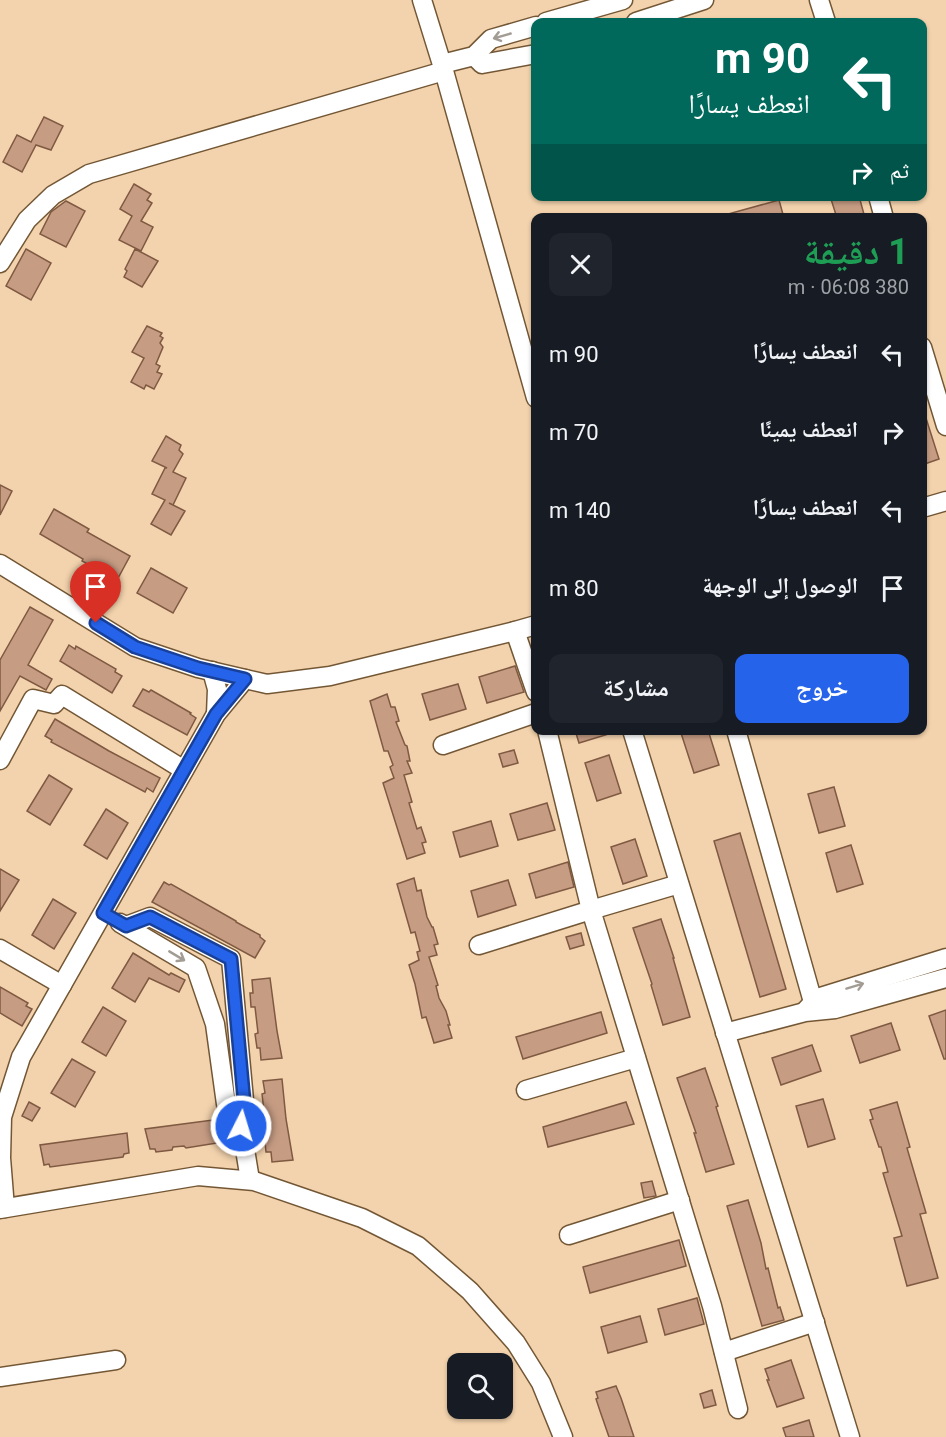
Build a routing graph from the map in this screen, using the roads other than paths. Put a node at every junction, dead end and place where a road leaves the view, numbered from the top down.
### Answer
1 (422, 0) edge
2 (623, 0) edge
3 (704, 0) edge
4 (819, 0) edge
5 (560, 18) edge
6 (648, 18) edge
7 (825, 18) edge
8 (531, 27) edge
9 (531, 55) edge
10 (474, 56) junction
11 (443, 68) junction
12 (0, 263) edge
13 (927, 363) edge
14 (531, 380) edge
15 (946, 426) edge
16 (946, 501) edge
17 (927, 507) edge
18 (0, 564) edge
19 (531, 626) edge
20 (515, 631) junction
21 (212, 671) junction
22 (531, 677) edge
23 (245, 679) junction
24 (216, 714) junction
25 (531, 715) edge
26 (548, 735) edge
27 (634, 735) edge
28 (737, 735) edge
29 (443, 745) dead end
30 (0, 760) edge
31 (184, 770) junction
32 (679, 884) junction
33 (591, 910) junction
34 (103, 913) junction
35 (126, 926) junction
36 (479, 945) dead end
37 (0, 950) edge
38 (946, 958) edge
39 (946, 978) edge
40 (62, 985) junction
41 (809, 1007) junction
42 (725, 1033) junction
43 (636, 1058) junction
44 (526, 1090) dead end
45 (238, 1107) junction
46 (1, 1117) edge
47 (250, 1180) junction
48 (680, 1200) junction
49 (3, 1208) edge
50 (569, 1235) dead end
51 (815, 1322) junction
52 (724, 1352) junction
53 (116, 1360) dead end
54 (0, 1377) edge
55 (738, 1408) dead end
56 (563, 1437) edge
57 (850, 1437) edge

1 - 11 street
2 - 5 street
3 - 6 street
4 - 7 street
8 -> 10 street
9 - 10 street
10 - 11 street
11 - 12 street
11 - 14 street
13 - 15 street
16 - 17 street
18 - 21 street
19 - 20 street
20 - 22 street
20 - 23 street
21 - 23 street
21 - 24 street
23 - 24 street
24 - 31 street
25 - 29 street
26 - 33 street
27 - 32 street
28 - 41 street
30 - 31 street
31 - 34 street
32 - 33 street
32 - 42 street
33 - 36 street
33 - 43 street
34 - 35 street
34 - 40 street
35 -> 45 street
35 - 45 street
37 - 40 street
41 -> 38 street
39 - 41 street
40 - 46 street
41 - 42 street
42 - 51 street
43 - 44 street
43 - 48 street
45 - 47 street
46 - 49 street
47 - 49 street
47 - 56 street
48 - 50 street
48 - 52 street
51 - 52 street
51 - 57 street
52 - 55 street
53 - 54 street

